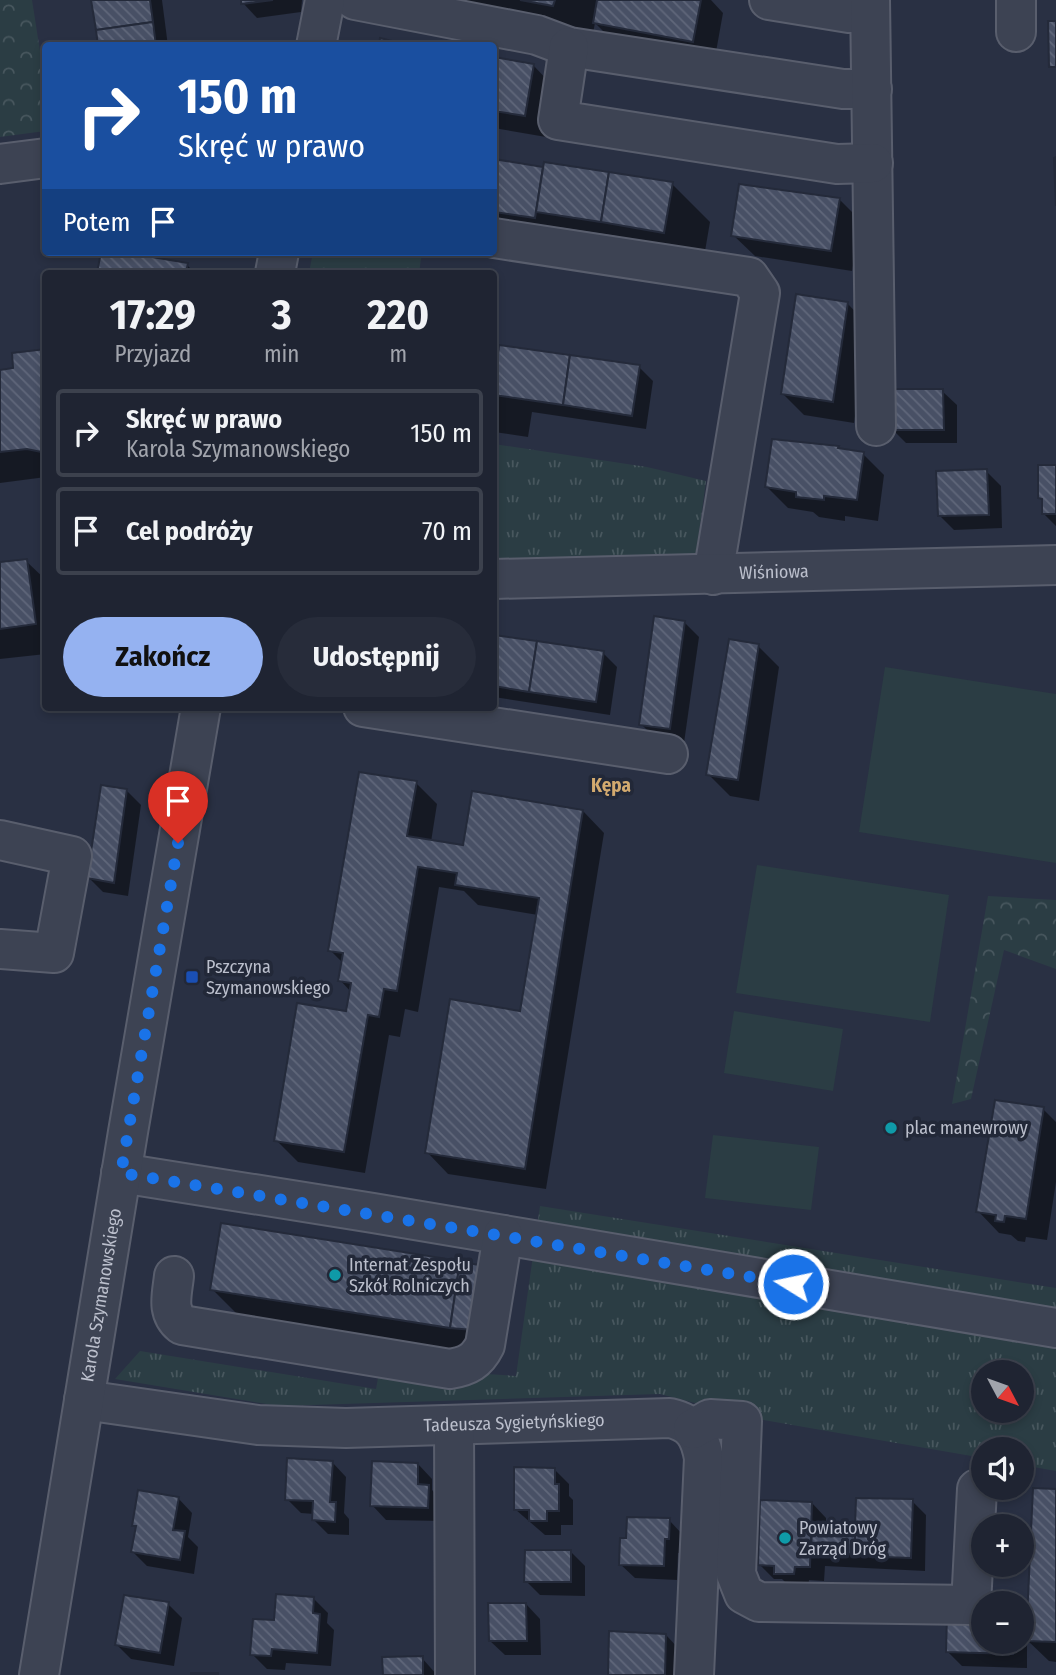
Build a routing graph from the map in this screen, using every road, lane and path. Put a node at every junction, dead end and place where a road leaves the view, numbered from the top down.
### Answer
1 (325, 0) edge
2 (355, 0) edge
3 (769, 0) edge
4 (870, 6) edge
5 (317, 42) edge
6 (569, 47) junction
7 (872, 89) junction
8 (42, 159) edge
9 (873, 163) junction
10 (0, 164) edge
11 (497, 238) edge
12 (876, 426) dead end
13 (1056, 565) edge
14 (713, 575) junction
15 (497, 579) edge
16 (200, 711) edge
17 (389, 711) edge
18 (668, 754) dead end
19 (0, 840) edge
20 (0, 949) edge
21 (121, 1173) junction
22 (503, 1235) junction
23 (174, 1276) dead end
24 (1056, 1328) edge
25 (84, 1400) junction
26 (454, 1425) junction
27 (693, 1429) junction
28 (976, 1500) edge
29 (39, 1675) edge
30 (455, 1675) edge
31 (694, 1675) edge

1 - 5 street
2 - 6 street
3 - 4 street
4 - 7 street
6 - 7 street
6 - 9 street
7 - 9 street
8 - 10 street
9 - 12 street
11 - 14 street
13 - 14 street, Wiśniowa
14 - 15 street, Wiśniowa
16 - 21 street, Karola Szymanowskiego
17 - 18 street
19 - 20 street
21 - 22 street
21 - 25 street, Karola Szymanowskiego
22 - 23 street
22 - 24 street
25 - 26 street, Tadeusza Sygietyńskiego
25 - 29 street, Karola Szymanowskiego
26 - 27 street, Tadeusza Sygietyńskiego
26 - 30 street
27 - 28 street
27 - 31 street

